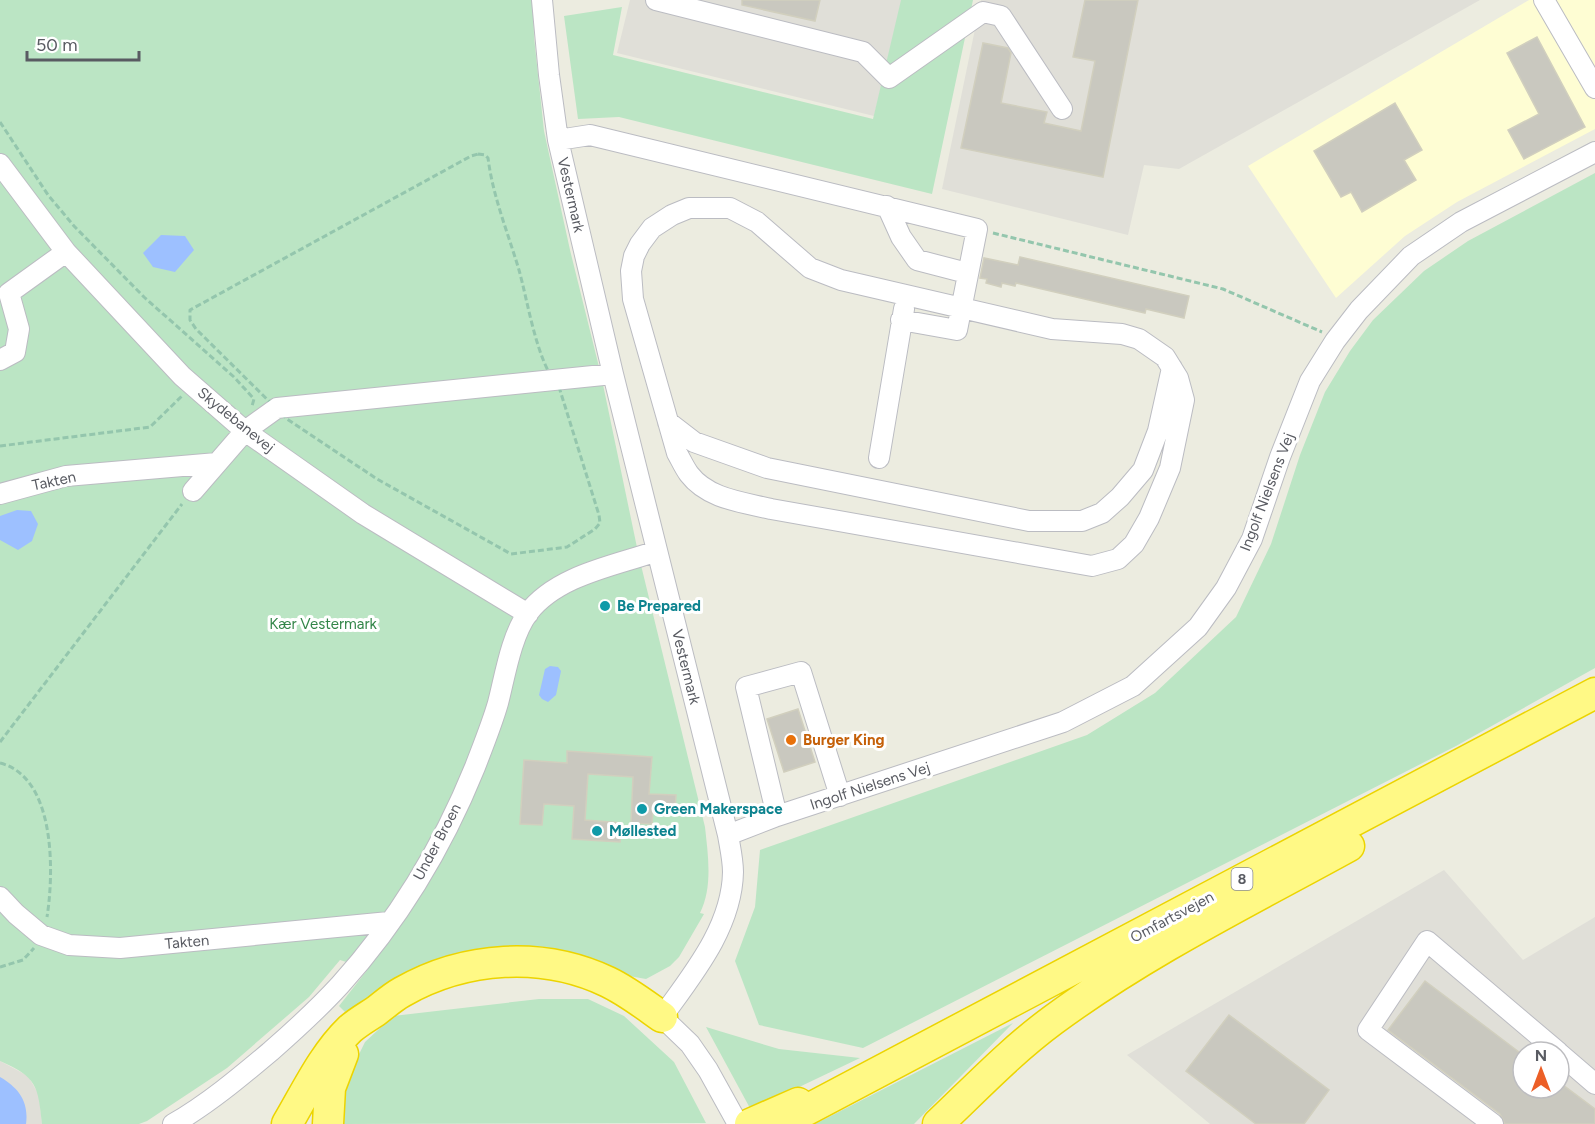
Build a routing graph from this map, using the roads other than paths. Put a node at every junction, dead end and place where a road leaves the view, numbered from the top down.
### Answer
1 (542, 0) edge
2 (656, 0) edge
3 (1544, 0) edge
4 (1595, 88) edge
5 (1062, 109) dead end
6 (558, 140) junction
7 (1595, 152) edge
8 (0, 164) edge
9 (887, 206) junction
10 (66, 252) junction
11 (967, 273) junction
12 (5, 292) edge
13 (907, 294) junction
14 (960, 308) junction
15 (902, 320) junction
16 (0, 360) edge
17 (1172, 368) junction
18 (613, 374) junction
19 (668, 422) junction
20 (245, 431) junction
21 (879, 458) dead end
22 (217, 463) junction
23 (193, 491) road end
24 (0, 494) edge
25 (657, 551) junction
26 (528, 614) junction
27 (1595, 693) edge
28 (1595, 709) edge
29 (840, 796) junction
30 (777, 816) junction
31 (728, 835) junction
32 (0, 897) edge
33 (389, 922) junction
34 (376, 1011) junction
35 (662, 1017) junction
36 (1544, 1040) edge
37 (1571, 1063) edge
38 (890, 1066) junction
39 (1595, 1084) edge
40 (173, 1124) edge
41 (287, 1124) edge
42 (328, 1124) edge
43 (738, 1124) edge
44 (750, 1124) edge
45 (780, 1124) edge
46 (939, 1124) edge
47 (1493, 1124) edge

1 - 6 street, Vestermark
2 - 5 street
3 - 4 street
6 - 9 street, Vestermark
6 - 18 street, Vestermark
7 - 29 street, Ingolf Nielsens Vej
8 - 10 street, Skydebanevej
9 - 11 street
9 - 11 street, Vestermark
10 - 12 street
10 - 20 street, Skydebanevej
11 - 14 street
12 - 16 street
13 - 14 street
13 - 15 street
13 - 19 street
14 - 15 street
14 - 17 street
15 - 21 street
17 - 19 street
17 - 19 street
18 - 20 street
18 - 25 street, Vestermark
20 - 22 street
20 - 26 street, Skydebanevej
22 - 23 street
22 - 24 street, Takten
25 - 26 street, Under Broen
25 - 31 street, Vestermark
26 - 33 street, Under Broen
27 - 38 highway, Omfartsvejen / 8
28 - 46 highway
29 - 30 street, Ingolf Nielsens Vej
29 - 30 street
30 - 31 street, Ingolf Nielsens Vej
31 - 35 street, Vestermark
32 - 33 street, Takten
33 - 40 street, Under Broen
34 - 35 highway
34 - 41 highway
34 - 42 highway
35 - 43 street
36 - 47 street
37 - 39 street
38 - 44 highway
38 - 45 highway, Omfartsvejen / 8

